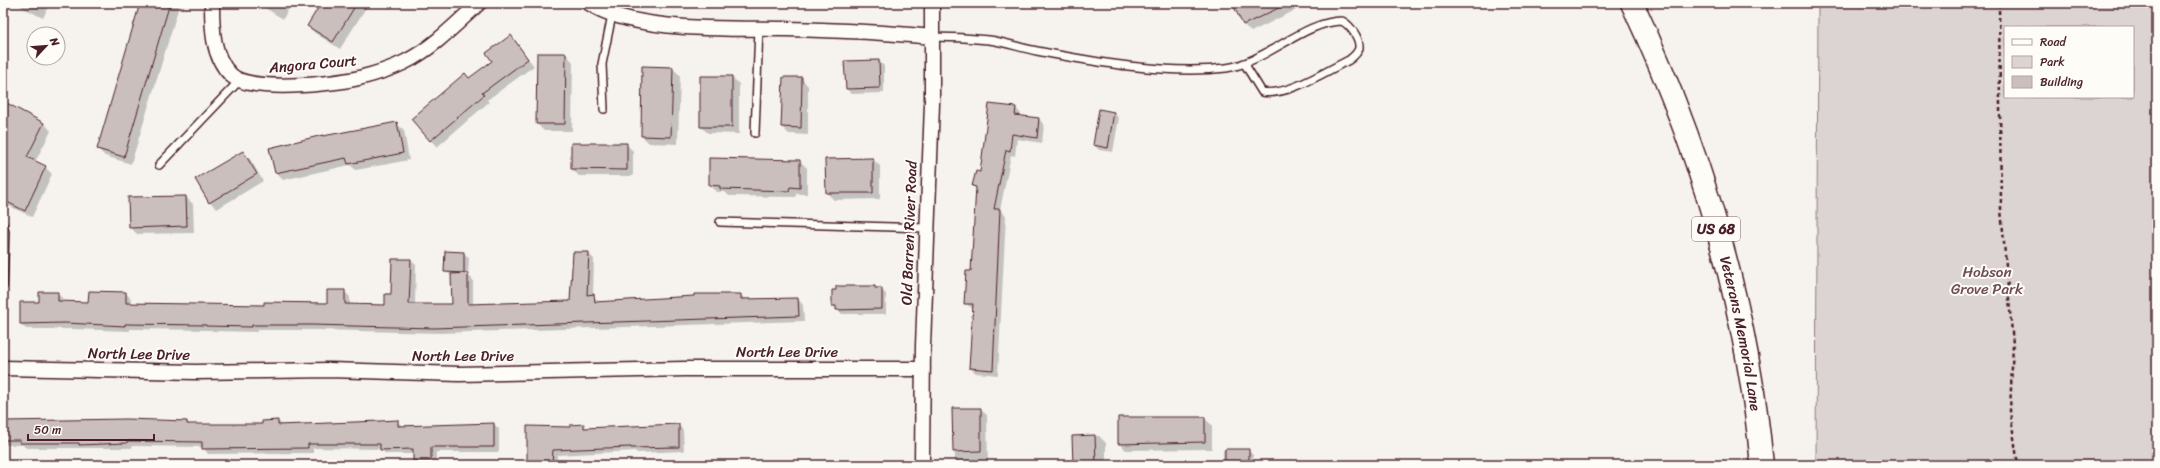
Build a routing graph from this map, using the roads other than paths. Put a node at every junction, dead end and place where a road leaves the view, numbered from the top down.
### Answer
1 (212, 3) edge
2 (479, 3) edge
3 (589, 3) edge
4 (932, 3) edge
5 (1632, 3) edge
6 (612, 14) junction
7 (759, 28) junction
8 (932, 37) junction
9 (1244, 62) junction
10 (239, 81) junction
11 (604, 109) dead end
12 (755, 133) dead end
13 (159, 165) dead end
14 (720, 222) dead end
15 (3, 225) edge
16 (927, 228) junction
17 (3, 286) edge
18 (3, 368) edge
19 (923, 369) junction
20 (922, 465) edge
21 (1762, 465) edge

1 - 10 street
2 - 10 street, Angora Court
3 - 6 street
4 - 8 street, Old Barren River Road
5 - 21 main road, Veterans Memorial Lane / US 68
6 - 7 street
6 - 11 lane
7 - 8 street
7 - 12 lane
8 - 9 lane
8 - 16 street, Old Barren River Road
9 - 9 lane
10 - 13 lane
14 - 16 lane
15 - 17 lane
16 - 19 street, Old Barren River Road
18 - 19 street, North Lee Drive
19 - 20 street, Old Barren River Road

